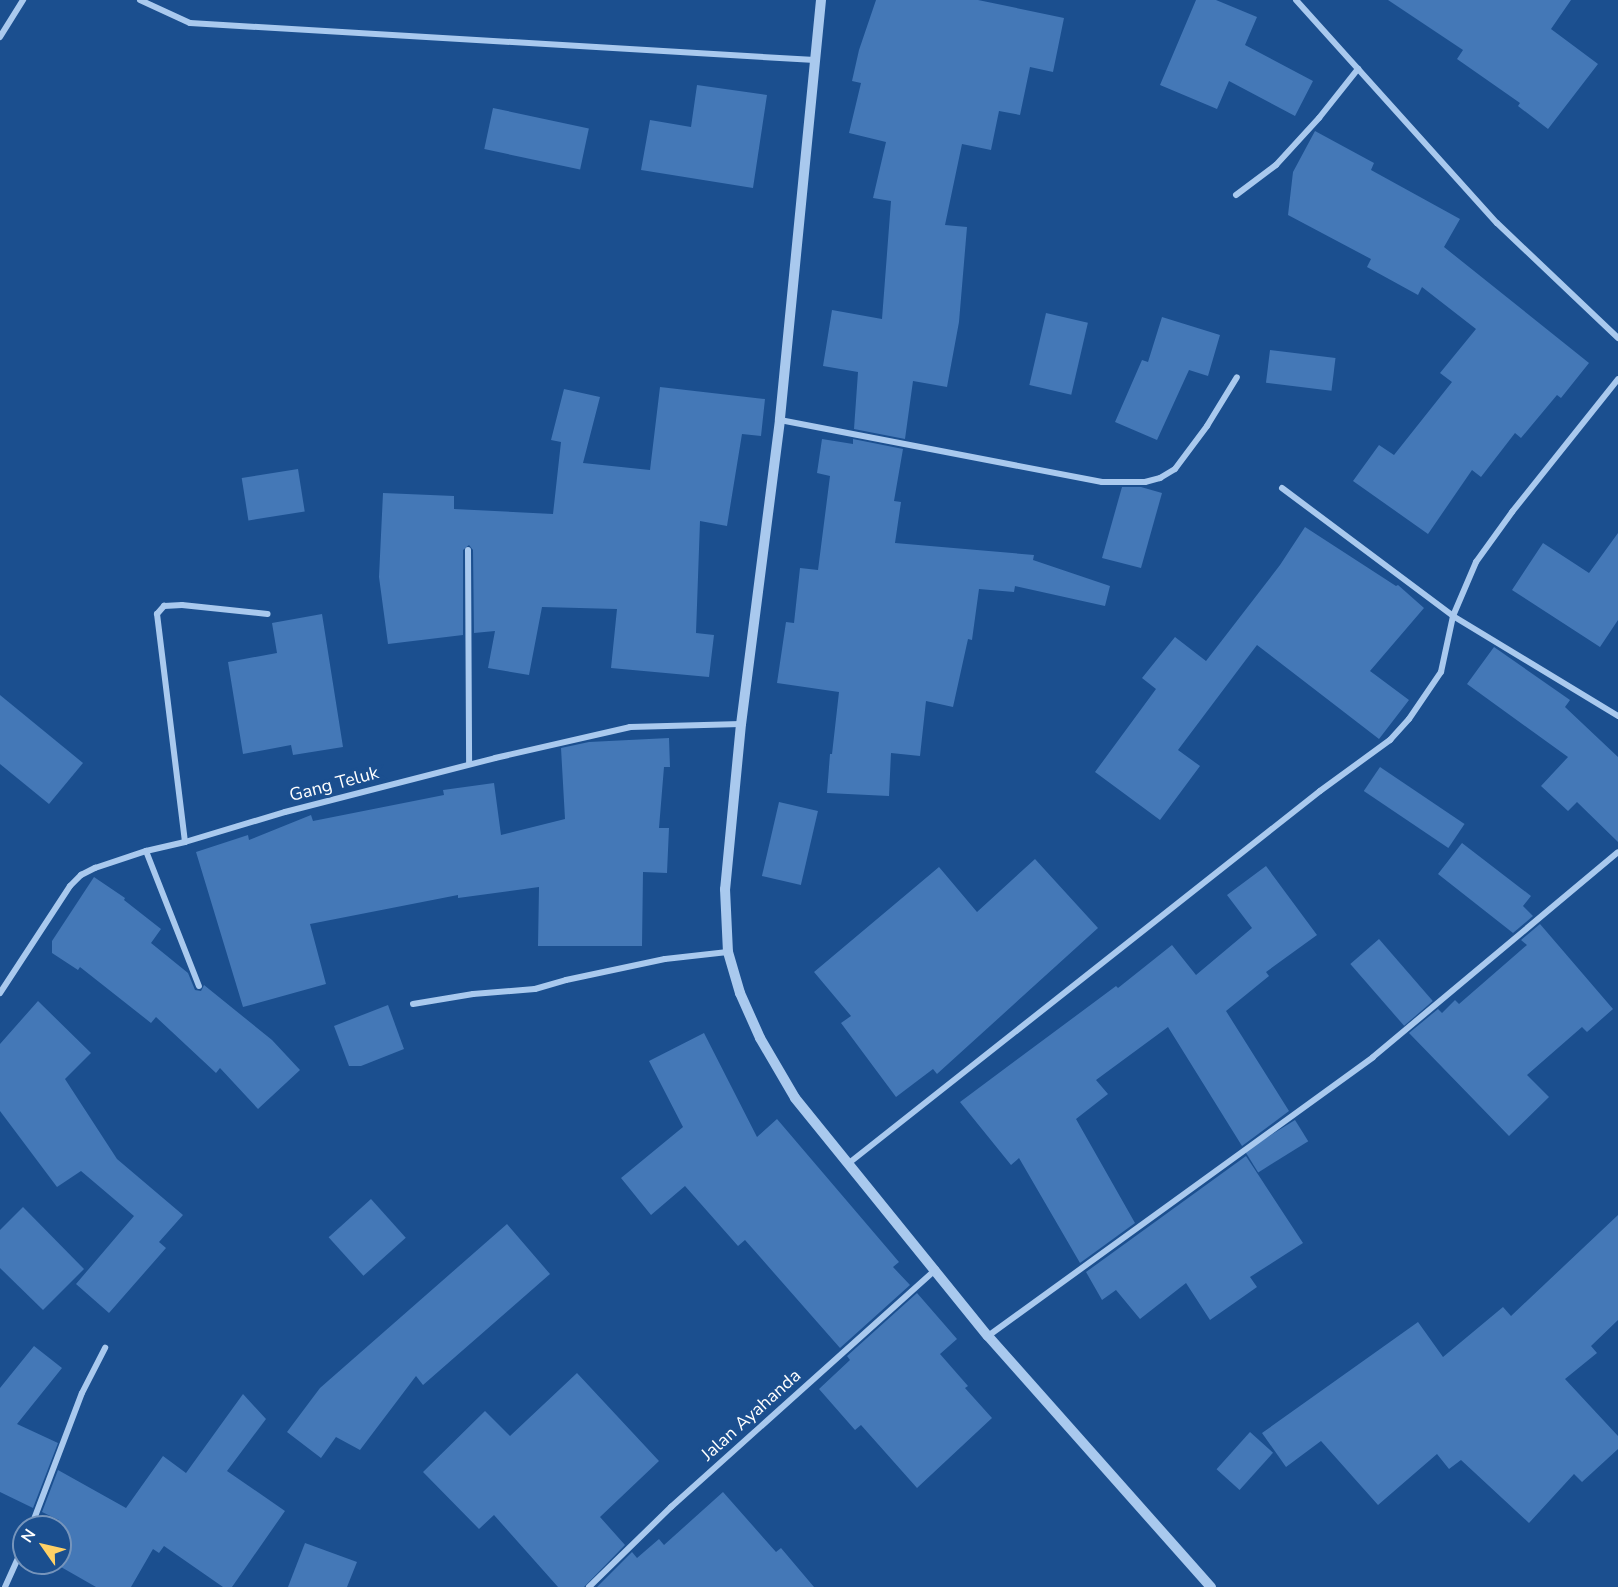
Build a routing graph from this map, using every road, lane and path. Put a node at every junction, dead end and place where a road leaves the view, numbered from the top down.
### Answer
1 (23, 0) edge
2 (140, 0) edge
3 (821, 0) edge
4 (1296, 0) edge
5 (0, 37) edge
6 (815, 60) junction
7 (1358, 69) junction
8 (1236, 195) dead end
9 (1618, 338) edge
10 (1237, 377) dead end
11 (1618, 379) edge
12 (780, 420) junction
13 (1282, 488) dead end
14 (468, 550) dead end
15 (268, 614) dead end
16 (1453, 616) junction
17 (1618, 716) edge
18 (741, 724) junction
19 (469, 764) junction
20 (185, 843) junction
21 (146, 851) junction
22 (1618, 852) edge
23 (728, 952) junction
24 (199, 986) dead end
25 (0, 993) edge
26 (413, 1005) dead end
27 (849, 1163) junction
28 (936, 1269) junction
29 (988, 1336) junction
30 (105, 1348) dead end
31 (36, 1515) edge
32 (12, 1572) edge
33 (5, 1587) edge
34 (589, 1587) edge
35 (1211, 1587) edge

1 - 5 street
2 - 6 street
3 - 6 street
4 - 7 street
6 - 12 street
7 - 8 street
7 - 9 street
10 - 12 street
11 - 16 street
12 - 18 street
13 - 16 street
14 - 19 street
15 - 20 street
16 - 17 street
16 - 27 street
18 - 19 street, Gang Teluk
18 - 23 street
19 - 20 street, Gang Teluk
20 - 21 street, Gang Teluk
21 - 24 street
21 - 25 street, Gang Teluk
22 - 29 street
23 - 26 street
23 - 27 street
27 - 28 street
28 - 29 street
28 - 34 street, Jalan Ayahanda
29 - 35 street
30 - 31 street
32 - 33 street

